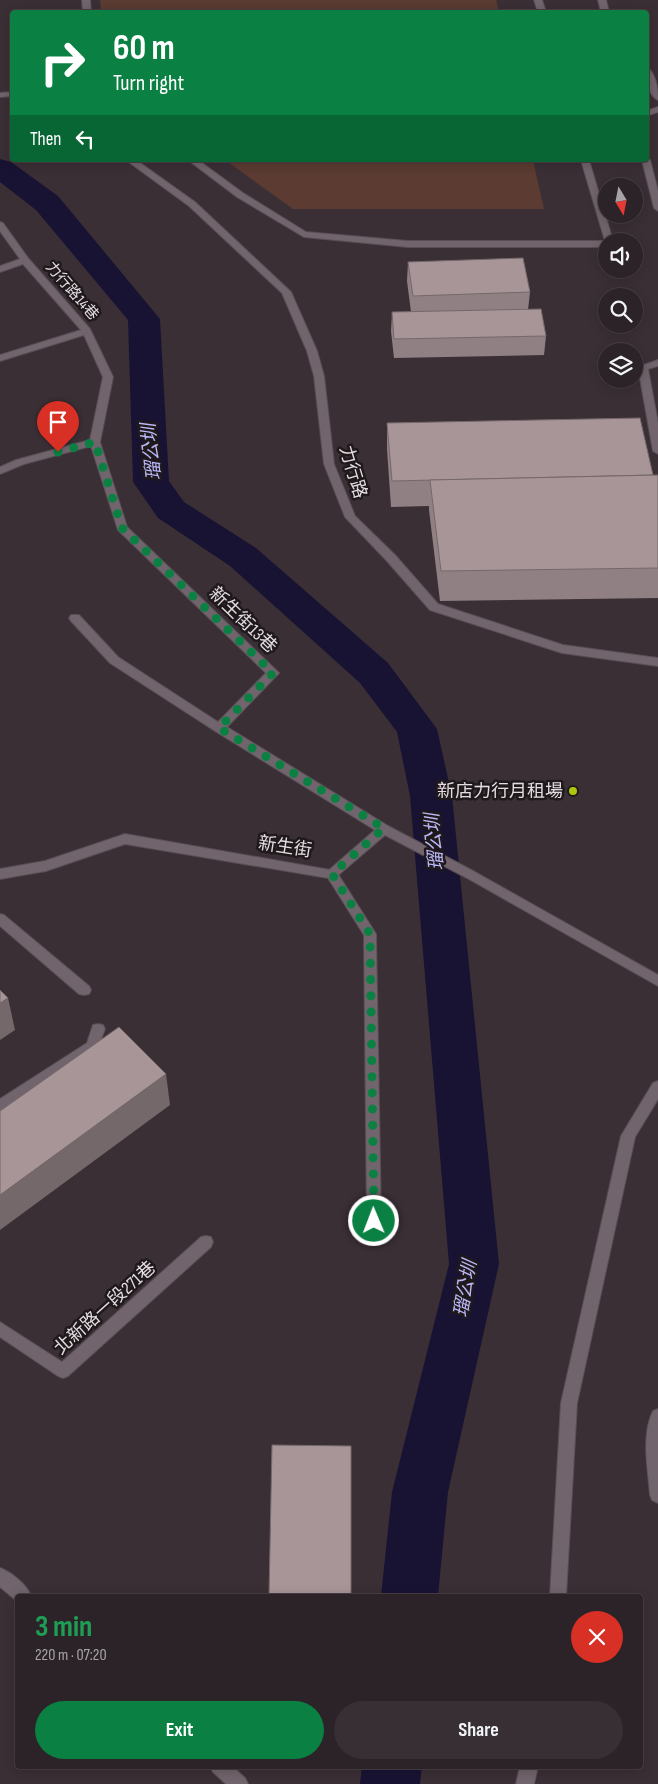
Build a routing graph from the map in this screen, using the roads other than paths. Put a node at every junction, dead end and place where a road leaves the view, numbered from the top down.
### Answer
1 (649, 76) edge
2 (658, 98) edge
3 (133, 162) edge
4 (195, 162) edge
5 (586, 162) edge
6 (646, 162) edge
7 (658, 208) edge
8 (0, 225) edge
9 (607, 233) edge
10 (598, 244) edge
11 (25, 260) junction
12 (0, 269) edge
13 (87, 331) junction
14 (0, 358) edge
15 (658, 362) edge
16 (95, 442) junction
17 (658, 451) edge
18 (0, 471) edge
19 (75, 618) dead end
20 (658, 662) edge
21 (219, 728) junction
22 (390, 831) junction
23 (0, 874) edge
24 (332, 874) junction
25 (0, 920) edge
26 (658, 982) edge
27 (84, 990) dead end
28 (98, 1029) dead end
29 (658, 1088) edge
30 (0, 1106) edge
31 (374, 1221) dead end
32 (206, 1242) dead end
33 (0, 1330) edge
34 (658, 1416) edge
35 (658, 1495) edge
36 (0, 1576) edge
37 (21, 1594) edge
38 (558, 1594) edge
39 (222, 1769) edge
40 (528, 1769) edge
41 (240, 1784) edge
42 (525, 1784) edge

1 - 2 street
3 - 20 street, 力行路
4 - 10 street
5 - 9 street
6 - 7 street
8 - 11 street, 力行路14巷
11 - 12 street
11 - 13 street, 力行路14巷
13 - 14 street
13 - 16 street, 力行路14巷
15 - 17 street
16 - 18 street
16 - 21 street, 新生街13巷
19 - 21 street
21 - 22 street
22 - 24 street
22 - 26 street
23 - 24 street, 新生街
24 - 31 street, 新生街
25 - 27 street
28 - 30 street
29 - 38 street
32 - 33 street, 北新路一段271巷
34 - 35 street
36 - 37 street
39 - 41 street
40 - 42 street

